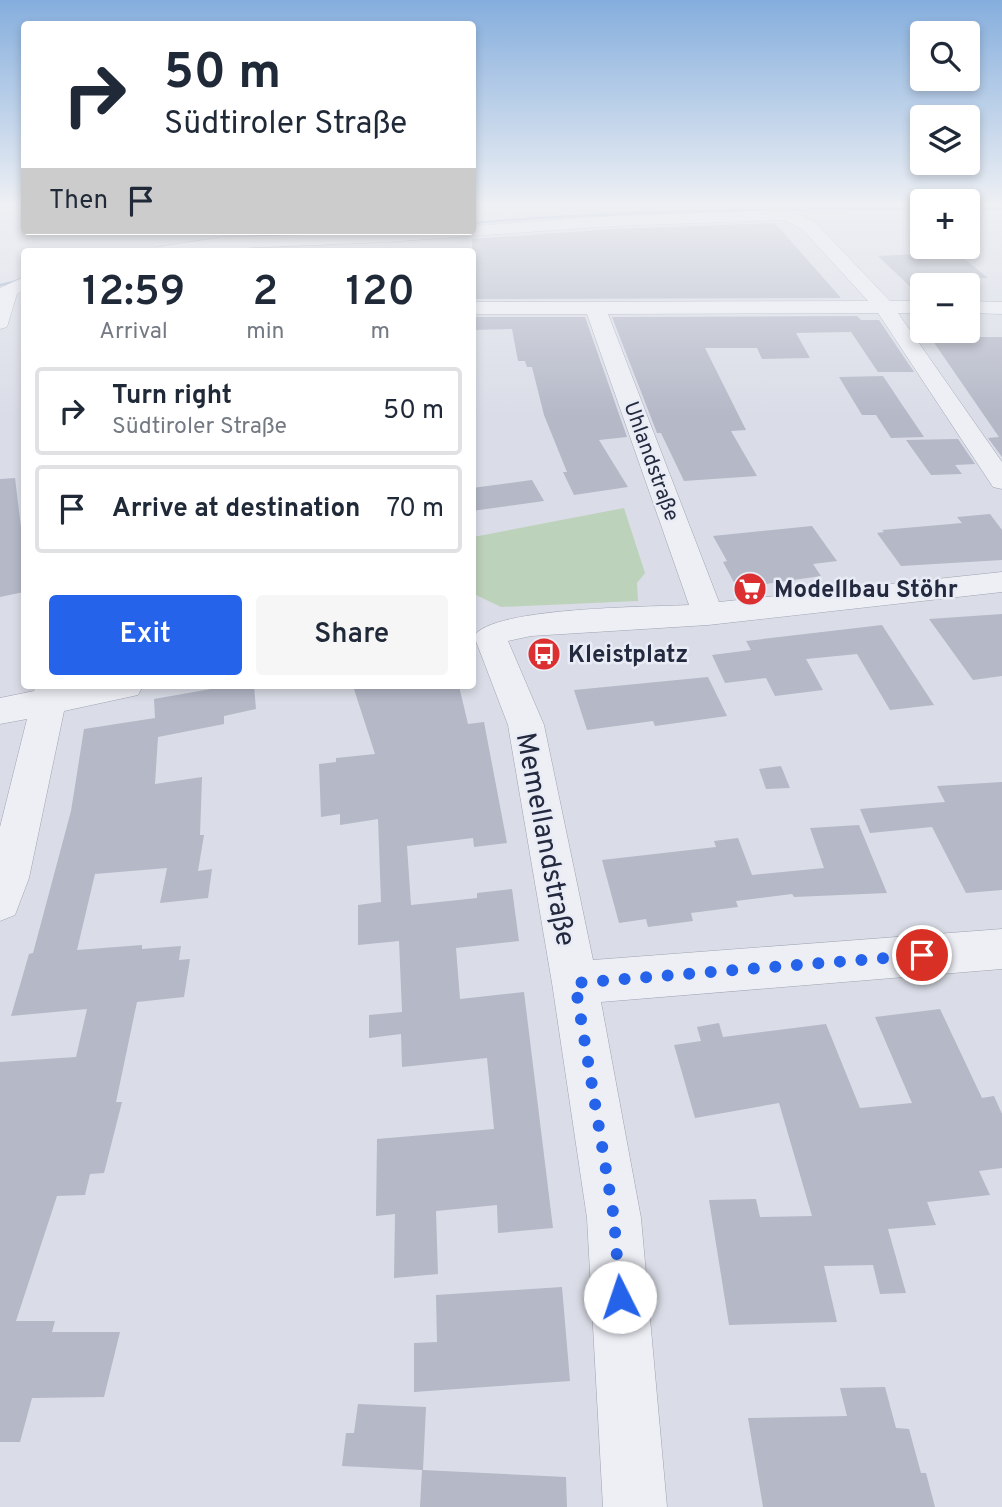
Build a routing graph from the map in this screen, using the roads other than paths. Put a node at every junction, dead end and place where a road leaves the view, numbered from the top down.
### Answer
1 (856, 276) edge
2 (21, 284) edge
3 (595, 307) junction
4 (884, 307) junction
5 (910, 307) edge
6 (980, 307) edge
7 (476, 308) edge
8 (1002, 308) edge
9 (0, 323) edge
10 (21, 330) edge
11 (0, 332) edge
12 (1002, 481) edge
13 (1002, 582) edge
14 (708, 614) junction
15 (481, 634) edge
16 (98, 689) edge
17 (51, 694) edge
18 (0, 711) edge
19 (0, 902) edge
20 (1002, 949) edge
21 (575, 983) junction
22 (635, 1507) edge

1 - 4 street
2 - 9 street
3 - 4 street
3 - 7 street
3 - 14 street, Uhlandstraße
4 - 5 street
4 - 12 street
6 - 8 street
10 - 11 street
13 - 14 street
14 - 15 street
15 - 21 street, Memellandstraße
16 - 17 street
17 - 18 street
17 - 19 street
20 - 21 street
21 - 22 street, Memellandstraße

